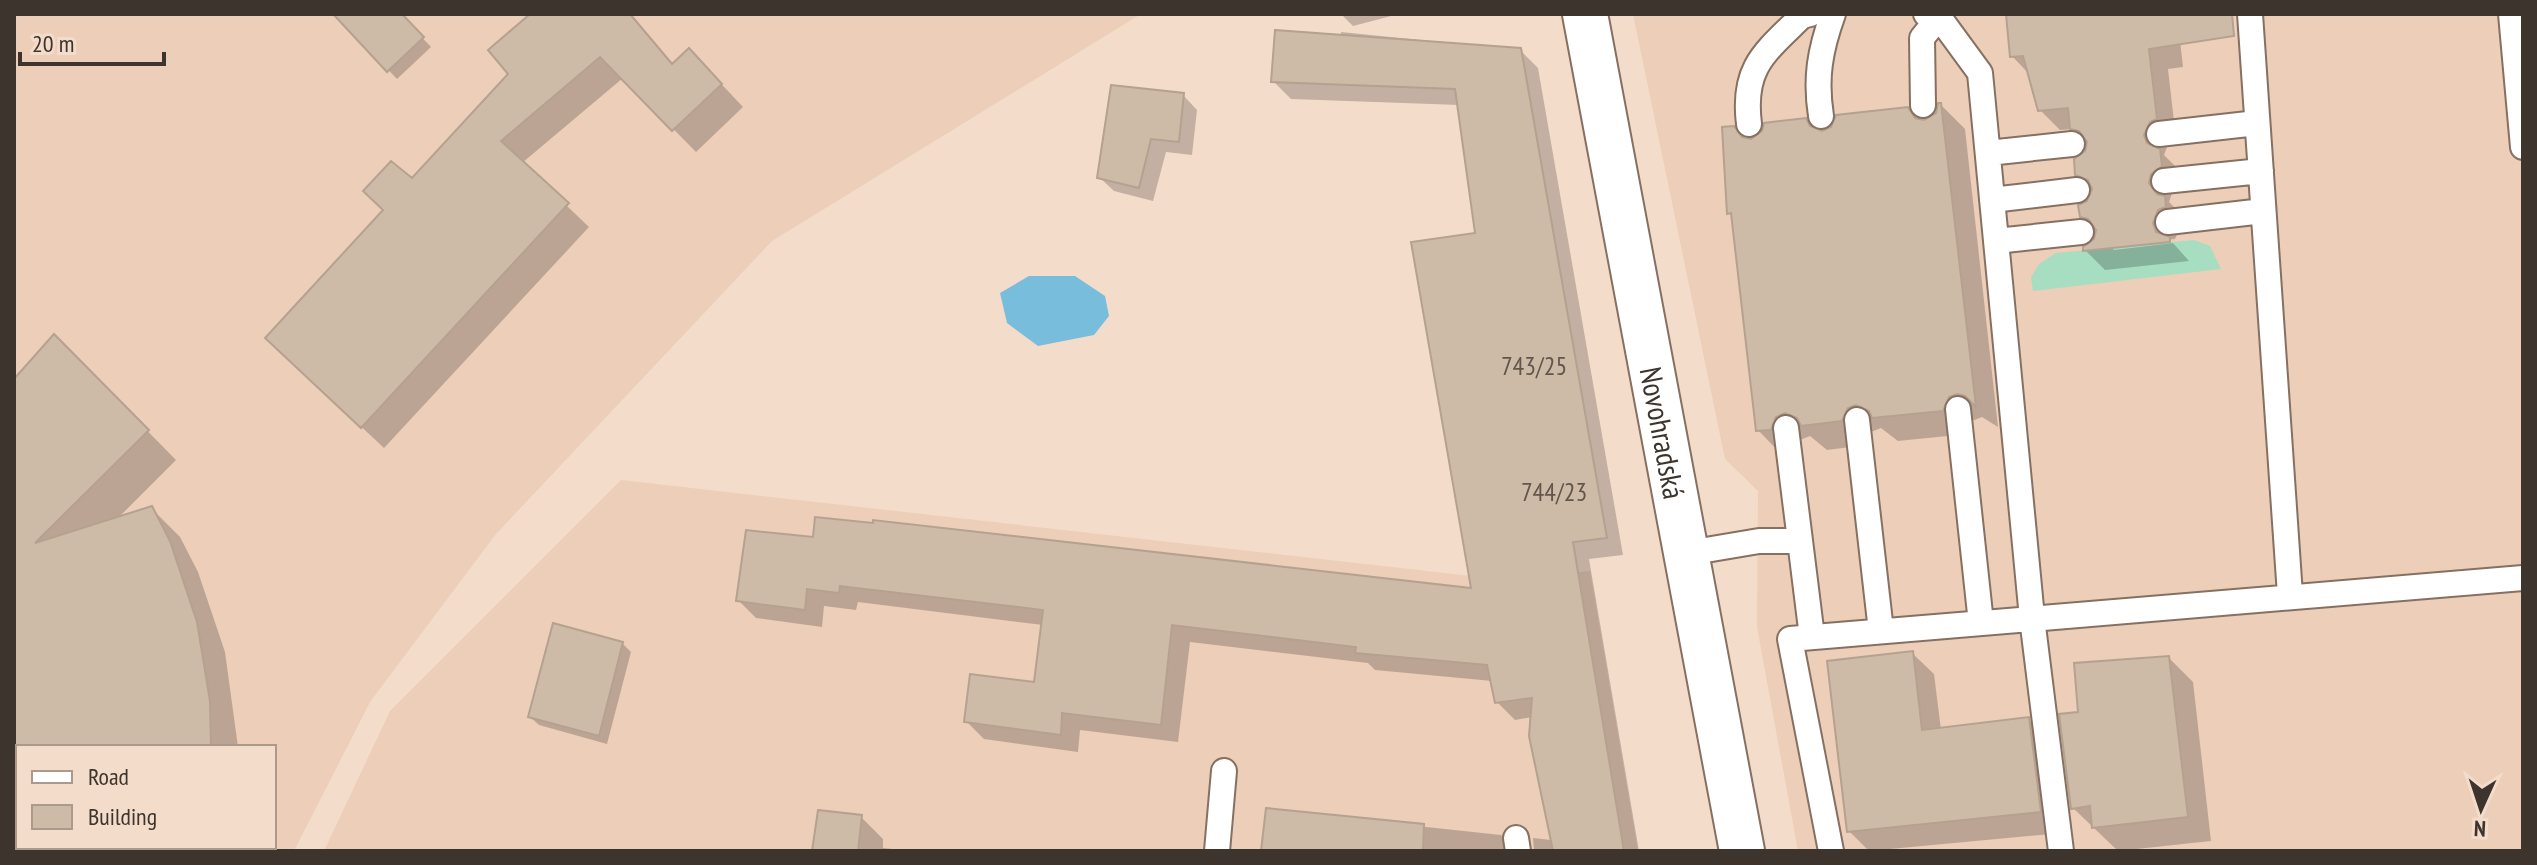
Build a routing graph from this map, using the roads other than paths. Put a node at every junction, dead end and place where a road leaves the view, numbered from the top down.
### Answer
1 (1585, 14) edge
2 (1810, 14) edge
3 (1833, 14) edge
4 (2250, 14) edge
5 (2511, 14) edge
6 (1932, 15) edge
7 (1923, 105) dead end
8 (1821, 116) dead end
9 (2257, 123) junction
10 (1749, 124) dead end
11 (2159, 134) dead end
12 (2072, 144) dead end
13 (2523, 147) edge
14 (1988, 153) junction
15 (2261, 171) junction
16 (2164, 181) dead end
17 (2077, 190) dead end
18 (1992, 200) junction
19 (2263, 211) junction
20 (2168, 222) dead end
21 (2081, 232) dead end
22 (1996, 241) junction
23 (1958, 409) dead end
24 (1857, 420) dead end
25 (1786, 428) dead end
26 (1800, 541) junction
27 (1688, 553) junction
28 (2523, 578) edge
29 (2290, 595) junction
30 (2032, 618) junction
31 (1981, 623) junction
32 (1881, 631) junction
33 (1812, 637) junction
34 (1224, 771) dead end
35 (1217, 851) edge
36 (1742, 851) edge
37 (1831, 851) edge
38 (2061, 851) edge

1 - 27 main road, Novohradská
2 - 10 lane
3 - 8 lane
4 - 9 lane
5 - 13 lane
6 - 7 lane
6 - 14 lane
9 - 11 lane
9 - 15 lane
12 - 14 lane
14 - 18 lane
15 - 16 lane
15 - 19 lane
17 - 18 lane
18 - 22 lane
19 - 20 lane
19 - 29 lane
21 - 22 lane
22 - 30 lane
23 - 31 lane
24 - 32 lane
25 - 26 lane
26 - 27 lane
26 - 33 lane
27 - 36 main road, Novohradská
28 - 29 lane
29 - 30 lane
30 - 31 lane
30 - 38 lane
31 - 32 lane
32 - 33 lane
33 - 37 lane
34 - 35 lane

